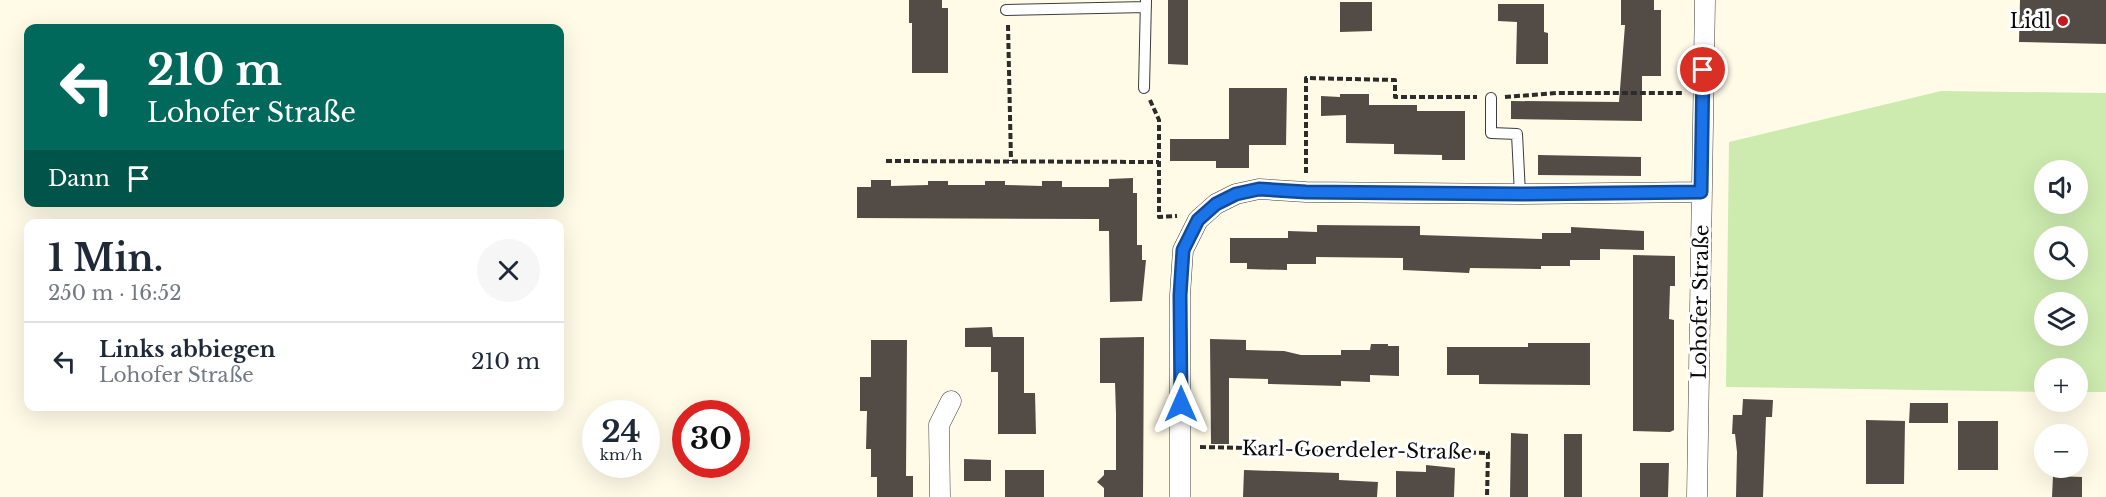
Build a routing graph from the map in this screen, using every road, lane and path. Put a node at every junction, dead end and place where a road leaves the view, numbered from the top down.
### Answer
1 (1705, 0) edge
2 (1146, 4) edge
3 (1007, 10) joint
4 (1144, 88) joint
5 (1703, 93) junction
6 (1491, 98) junction
7 (886, 161) dead end
8 (1011, 161) junction
9 (1159, 162) junction
10 (1306, 192) junction
11 (1701, 192) junction
12 (1520, 194) junction
13 (1197, 222) junction
14 (951, 401) dead end
15 (1181, 447) junction
16 (940, 497) edge
17 (1180, 497) edge
18 (1487, 497) edge
19 (1697, 497) edge

1 - 5 street, Lohofer Straße
2 - 3 lane
2 - 4 lane
3 - 8 path
4 - 9 path
5 - 6 path
5 - 11 street, Lohofer Straße
6 - 10 path
6 - 12 lane
7 - 8 path
8 - 9 path
9 - 13 path
10 - 12 street
10 - 13 street
11 - 12 street
11 - 19 street, Lohofer Straße
13 - 15 street
14 - 16 street
15 - 17 street
15 - 18 path, Karl-Goerdeler-Straße

